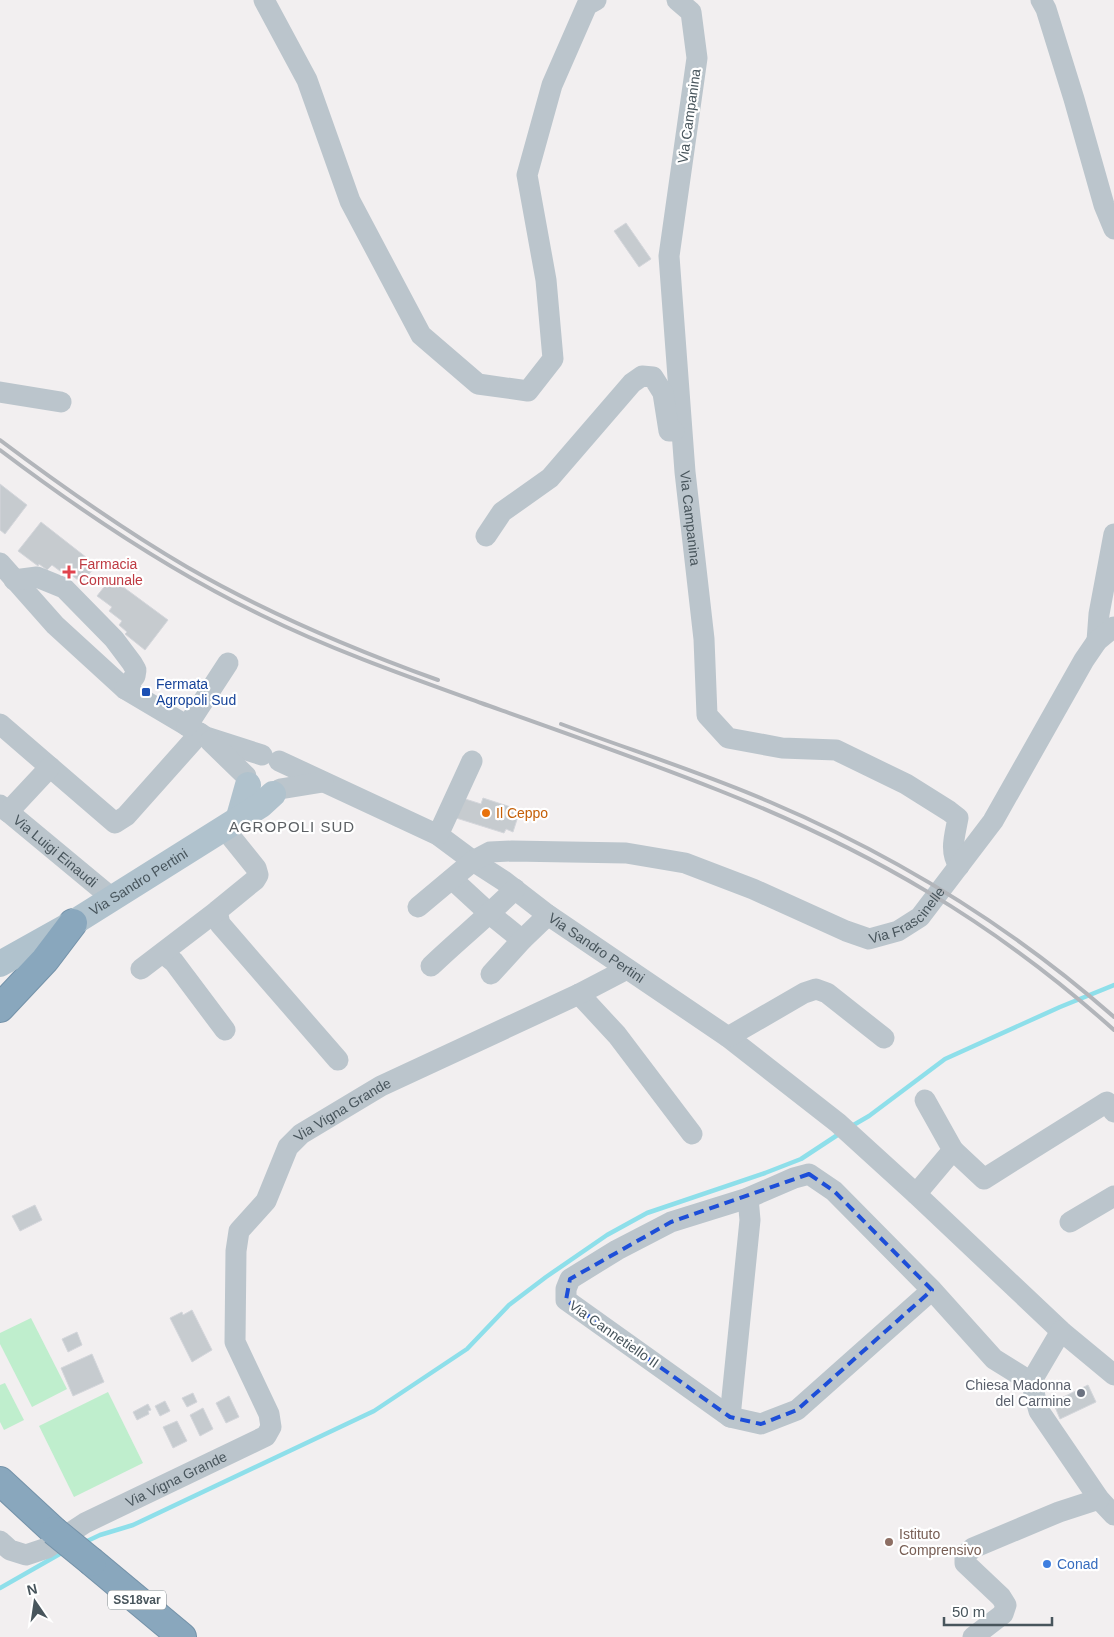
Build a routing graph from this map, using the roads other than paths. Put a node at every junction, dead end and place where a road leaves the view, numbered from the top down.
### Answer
1 (264, 0) edge
2 (596, 0) edge
3 (677, 0) edge
4 (1041, 0) edge
5 (1114, 229) edge
6 (0, 392) edge
7 (61, 402) dead end
8 (682, 432) junction
9 (1114, 534) edge
10 (486, 536) dead end
11 (0, 563) edge
12 (14, 580) junction
13 (88, 613) junction
14 (1114, 627) edge
15 (66, 635) junction
16 (1097, 641) junction
17 (228, 663) dead end
18 (126, 689) junction
19 (0, 724) edge
20 (198, 732) junction
21 (271, 758) junction
22 (472, 761) dead end
23 (50, 767) junction
24 (247, 780) junction
25 (323, 782) junction
26 (276, 791) junction
27 (4, 808) edge
28 (231, 822) junction
29 (438, 835) junction
30 (509, 853) junction
31 (477, 864) junction
32 (959, 866) junction
33 (452, 879) junction
34 (509, 885) junction
35 (112, 898) junction
36 (418, 907) dead end
37 (218, 911) junction
38 (490, 914) junction
39 (548, 915) junction
40 (73, 923) junction
41 (522, 940) junction
42 (163, 953) junction
43 (0, 964) edge
44 (431, 966) dead end
45 (627, 969) junction
46 (141, 970) dead end
47 (492, 974) dead end
48 (579, 994) junction
49 (0, 1008) edge
50 (225, 1030) dead end
51 (728, 1037) junction
52 (884, 1038) dead end
53 (338, 1060) dead end
54 (926, 1100) dead end
55 (1114, 1112) edge
56 (692, 1134) dead end
57 (953, 1150) junction
58 (916, 1194) junction
59 (1114, 1196) edge
60 (748, 1198) junction
61 (1070, 1222) dead end
62 (932, 1290) junction
63 (1061, 1331) junction
64 (1114, 1375) edge
65 (1030, 1382) junction
66 (730, 1417) junction
67 (0, 1481) edge
68 (1099, 1499) junction
69 (1114, 1515) edge
70 (0, 1541) edge
71 (182, 1637) edge
72 (973, 1637) edge

1 - 2 street
3 - 8 street, Via Campanina
4 - 5 street
6 - 7 street
8 - 10 street
8 - 32 street, Via Campanina
9 - 16 street
11 - 12 street
12 - 13 street
12 - 15 street
13 - 15 street
13 - 18 street
14 - 16 street, Via Frascinelle
15 - 18 street
16 - 32 street, Via Frascinelle
17 - 20 street
18 - 20 street
19 - 23 street
20 - 21 street, Via Sandro Pertini
20 - 23 street
20 - 24 street
21 - 24 street
21 - 25 street, Via Sandro Pertini
21 - 26 street
22 - 29 street
23 - 27 street
24 - 26 street
24 - 28 main road
25 - 26 street, Via Sandro Pertini
25 - 29 street, Via Sandro Pertini
26 - 28 main road, Via Sandro Pertini
27 - 35 street, Via Luigi Einaudi
28 - 35 main road, Via Sandro Pertini
28 - 37 street
29 - 30 street, Via Frascinelle
29 - 31 street, Via Sandro Pertini
30 - 31 street, Via Frascinelle
30 - 32 street, Via Frascinelle
30 - 34 street
31 - 33 street, Via Frascinelle
31 - 34 street, Via Sandro Pertini
33 - 36 street, Via Frascinelle
33 - 38 street
34 - 38 street
34 - 39 street, Via Sandro Pertini
35 - 40 main road, Via Sandro Pertini
37 - 42 street
37 - 53 street
38 - 41 street
38 - 44 street
39 - 41 street
39 - 45 street, Via Sandro Pertini
40 - 43 main road, Via Sandro Pertini
40 - 49 highway
41 - 47 street
42 - 46 street
42 - 50 street
45 - 48 street, Via Vigna Grande
45 - 51 street, Via Sandro Pertini
48 - 56 street
48 - 70 street, Via Vigna Grande
51 - 52 street
51 - 58 street, Via Sandro Pertini
54 - 57 street
55 - 57 street
57 - 58 street
58 - 63 street, Via Sandro Pertini
59 - 61 street
60 - 62 street, Via Cannetiello II
60 - 66 street
60 - 66 street, Via Cannetiello II
62 - 65 street, Via Cannetiello II
62 - 66 street, Via Cannetiello II
63 - 64 street, Via Sandro Pertini
63 - 65 street
65 - 68 street
67 - 71 highway, SS18var, bridge
68 - 69 street
68 - 72 street

